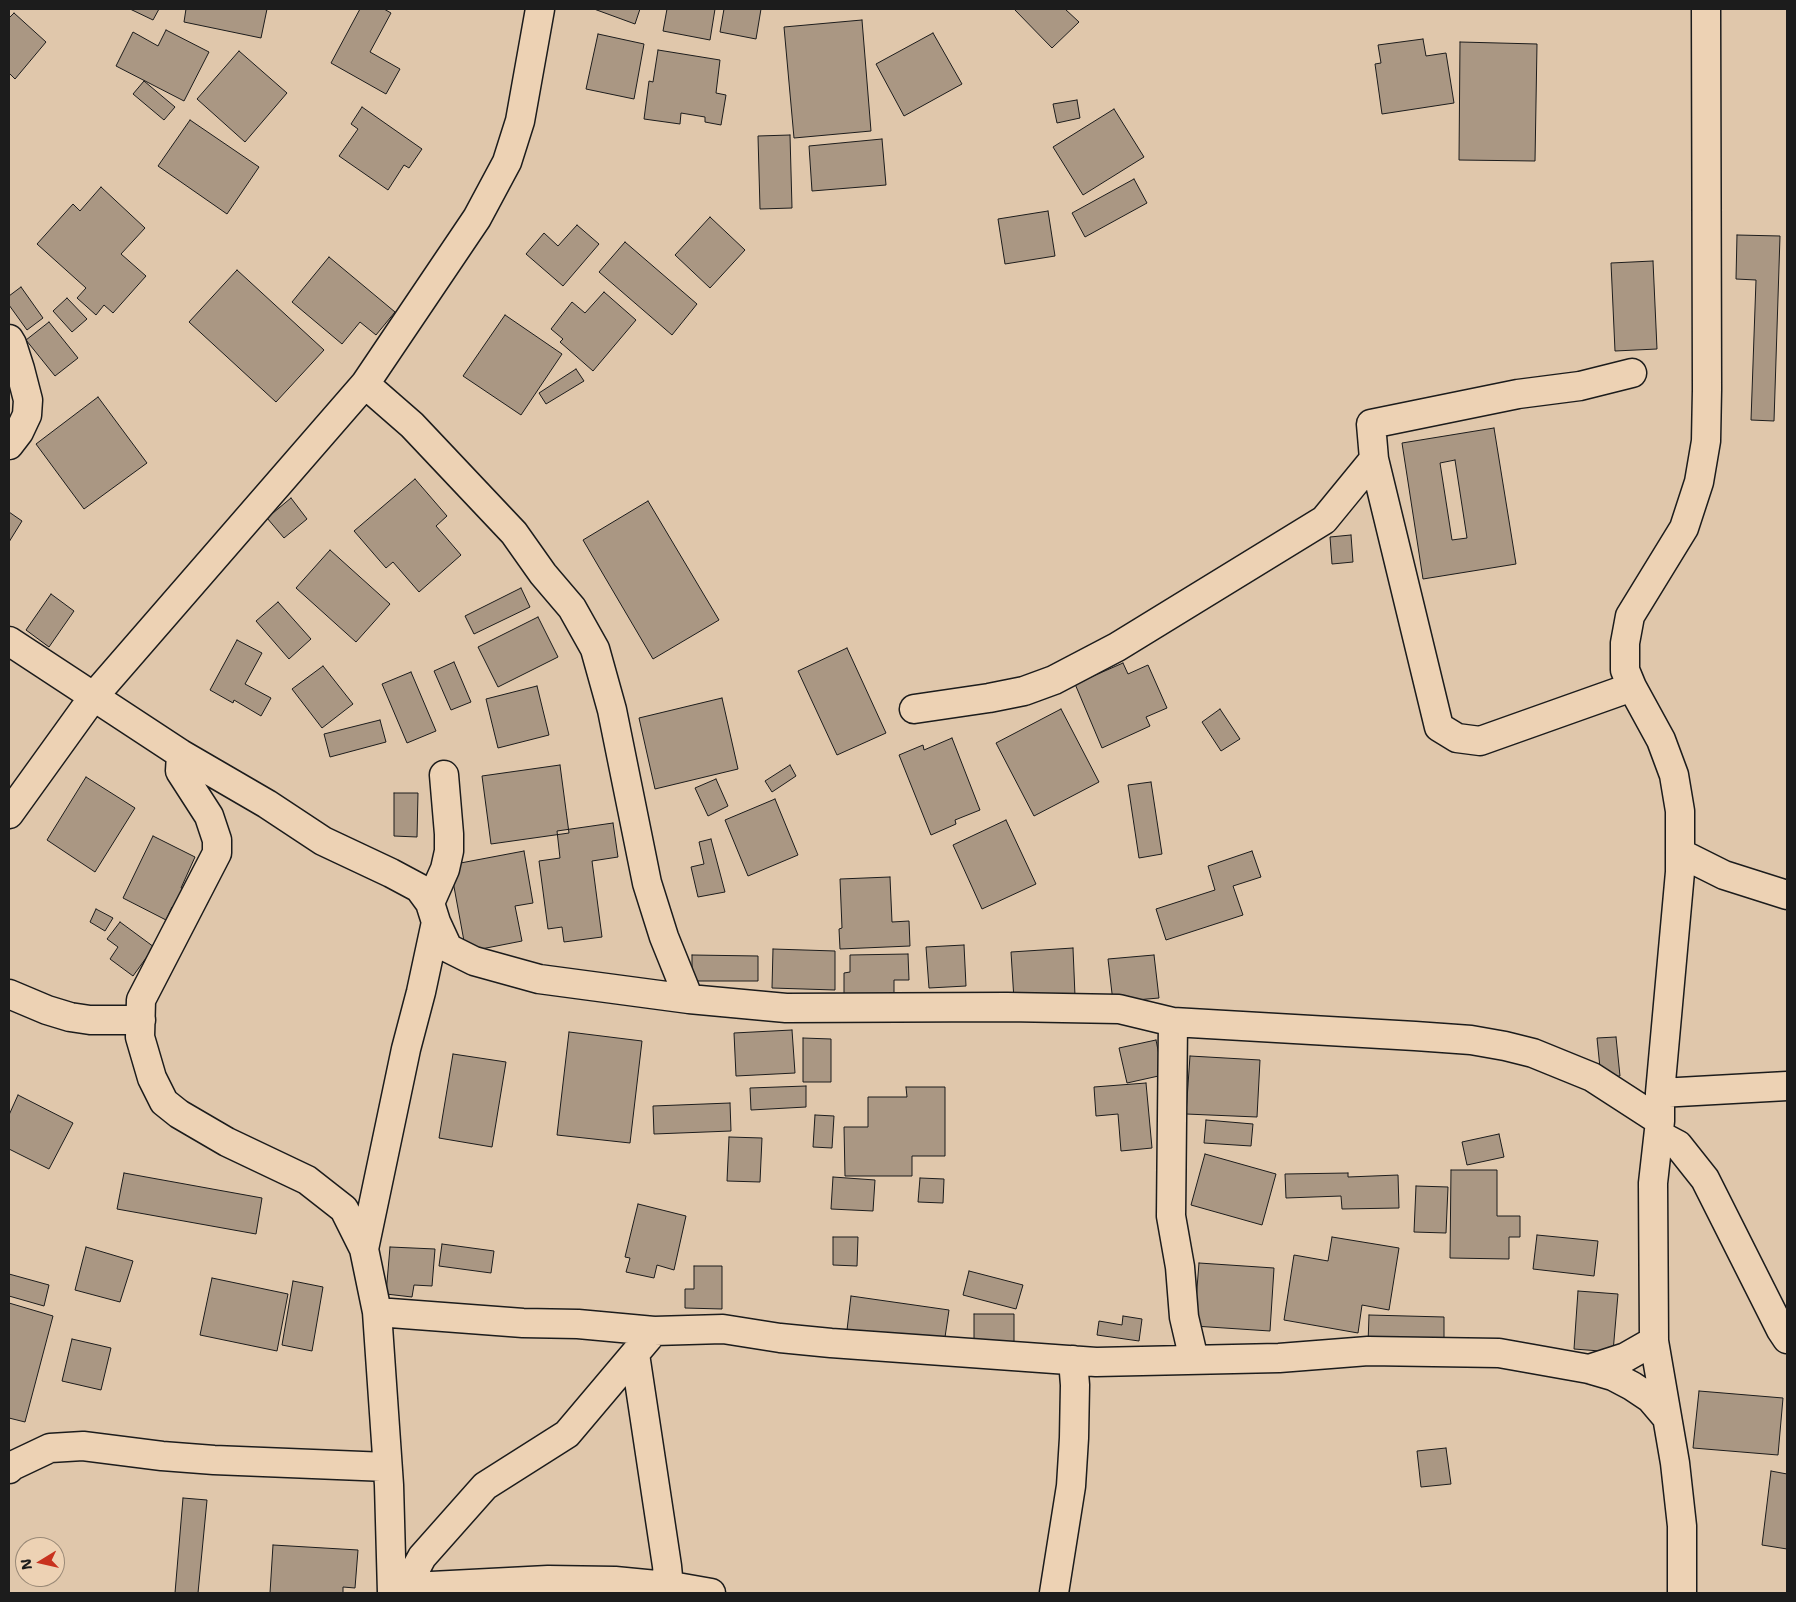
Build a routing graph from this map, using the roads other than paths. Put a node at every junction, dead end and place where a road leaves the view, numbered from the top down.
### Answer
1 (540, 9) edge
2 (1706, 9) edge
3 (9, 339) edge
4 (1632, 374) dead end
5 (365, 384) junction
6 (9, 445) edge
7 (1374, 459) junction
8 (9, 641) edge
9 (1632, 687) junction
10 (94, 696) junction
11 (914, 709) dead end
12 (181, 754) junction
13 (444, 775) dead end
14 (9, 814) edge
15 (1680, 852) junction
16 (1787, 895) edge
17 (433, 912) junction
18 (9, 994) edge
19 (689, 999) junction
20 (141, 1020) junction
21 (1173, 1022) junction
22 (1787, 1086) edge
23 (1660, 1093) junction
24 (1660, 1128) junction
25 (364, 1249) junction
26 (377, 1312) junction
27 (654, 1331) junction
28 (1787, 1339) edge
29 (1654, 1341) junction
30 (634, 1354) junction
31 (1073, 1360) junction
32 (1194, 1360) junction
33 (1589, 1369) junction
34 (1667, 1418) junction
35 (388, 1467) junction
36 (9, 1469) edge
37 (669, 1587) junction
38 (397, 1589) edge
39 (711, 1593) edge
40 (1054, 1593) edge
41 (1682, 1593) edge

1 - 5 street
2 - 9 street
3 - 6 street
4 - 7 street
5 - 10 street
5 - 19 street
7 - 9 street
7 - 11 street
8 - 10 street
9 - 15 street
10 - 12 street
10 - 14 street
12 - 17 street
12 - 20 street
13 - 17 street
15 - 16 street
15 - 23 street
17 - 19 street
17 - 25 street
18 - 20 street
19 - 21 street
20 - 25 street
21 - 24 street
21 - 32 street
22 - 23 street
23 - 24 street
24 - 28 street
24 - 29 street
25 - 26 street
26 - 27 street
26 - 35 street
27 - 30 street
27 - 31 street
29 - 33 street
29 - 34 street
30 - 37 street
30 - 38 street
31 - 32 street
31 - 40 street
32 - 33 street
33 - 34 street
34 - 41 street
35 - 36 street
35 - 38 street
37 - 38 street
37 - 39 street

